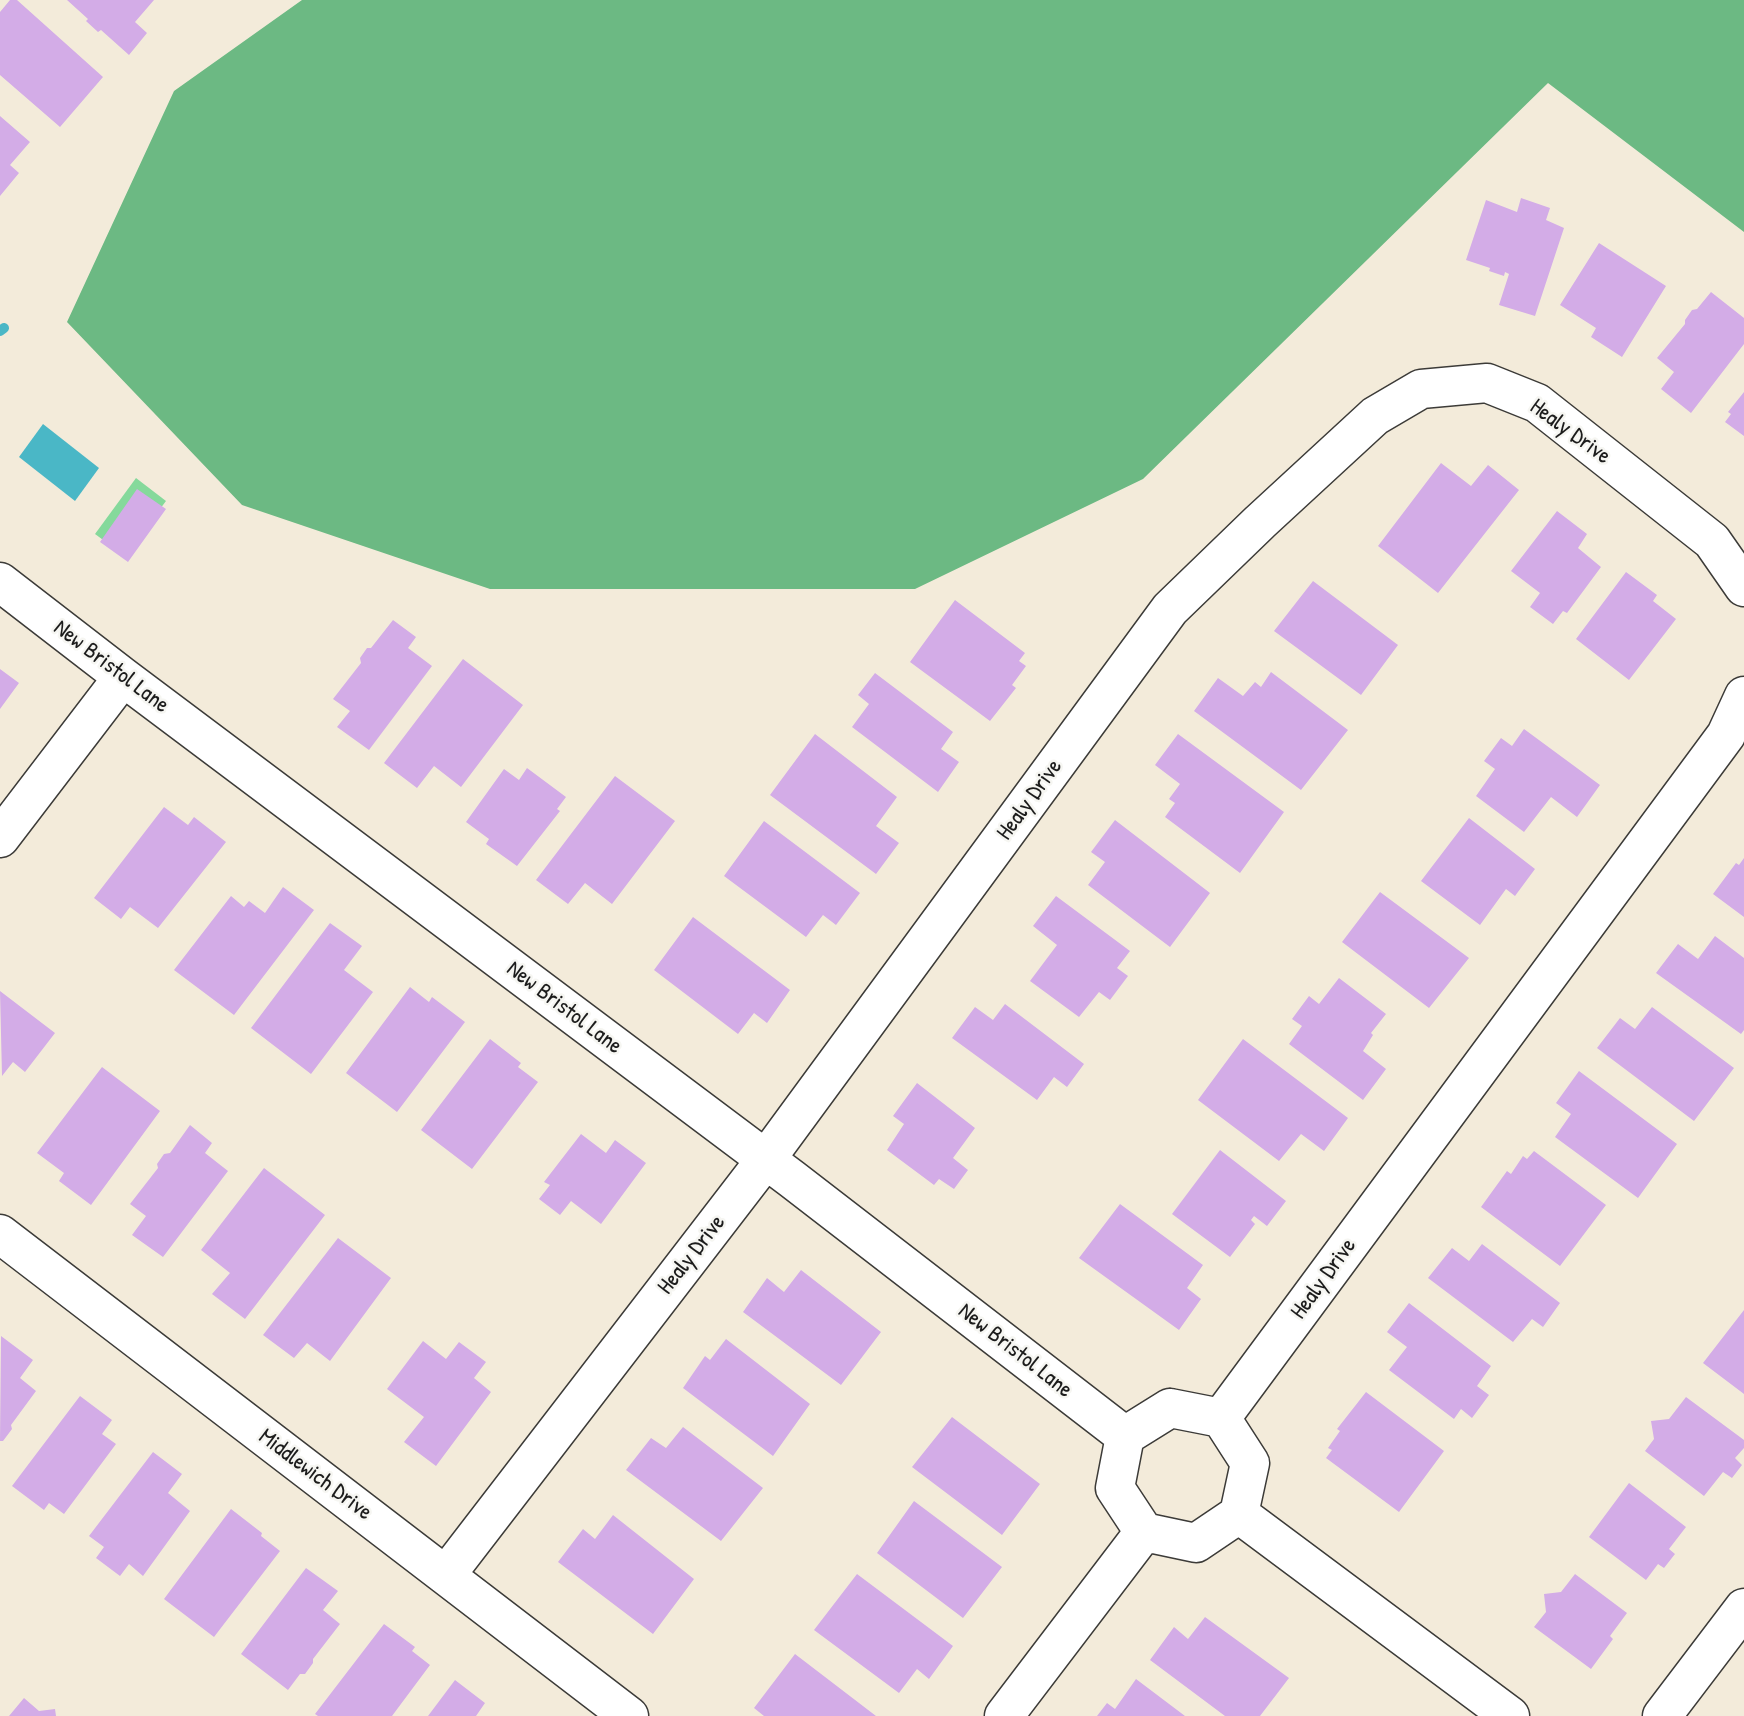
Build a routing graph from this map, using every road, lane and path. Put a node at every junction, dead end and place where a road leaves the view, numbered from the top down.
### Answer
1 (0, 582) edge
2 (1744, 587) edge
3 (123, 677) junction
4 (1744, 696) edge
5 (0, 838) edge
6 (765, 1159) junction
7 (0, 1234) edge
8 (1221, 1418) junction
9 (1125, 1436) junction
10 (1240, 1514) junction
11 (1144, 1532) junction
12 (446, 1575) junction
13 (1744, 1608) edge
14 (629, 1716) edge
15 (1004, 1716) edge
16 (1510, 1716) edge
17 (1662, 1716) edge

1 - 3 street, New Bristol Lane
2 - 6 street, Healy Drive
3 - 5 street
3 - 6 street, New Bristol Lane
4 - 8 street, Healy Drive
6 - 9 street, New Bristol Lane
6 - 12 street, Healy Drive
7 - 12 street, Middlewich Drive
8 - 9 street
8 - 10 street
9 - 11 street
10 - 11 street
10 - 16 street
11 - 15 street
12 - 14 street, Middlewich Drive
13 - 17 street

